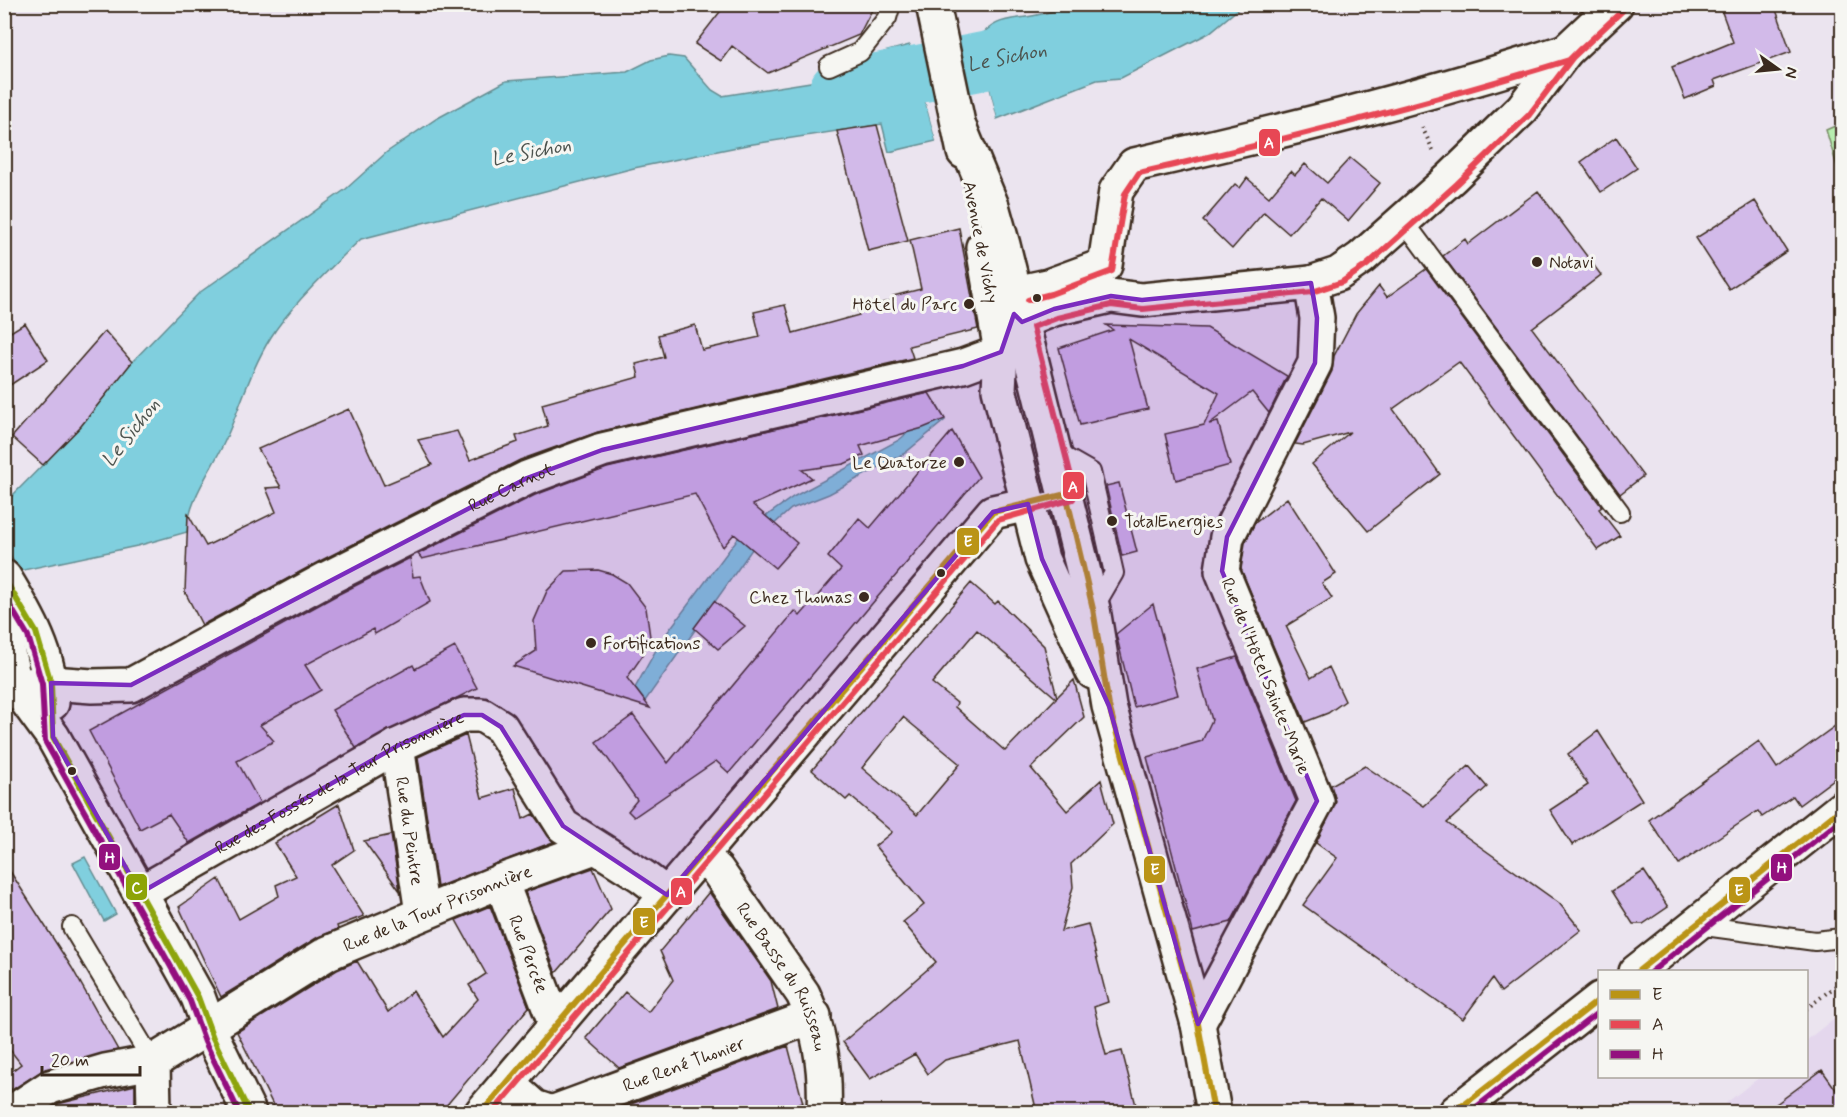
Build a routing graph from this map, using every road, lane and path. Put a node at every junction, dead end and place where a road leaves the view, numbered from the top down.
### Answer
1 (891, 4) edge
2 (933, 4) edge
3 (1616, 4) edge
4 (1566, 51) junction
5 (830, 66) dead end
6 (1490, 76) junction
7 (1413, 98) junction
8 (1522, 109) junction
9 (961, 132) junction
10 (1452, 178) junction
11 (1407, 218) junction
12 (984, 250) junction
13 (1108, 280) junction
14 (1311, 283) junction
15 (1017, 310) junction
16 (1001, 352) junction
17 (1056, 452) junction
18 (1066, 494) junction
19 (1028, 504) junction
20 (1620, 512) dead end
21 (4, 578) edge
22 (1093, 609) junction
23 (15, 624) edge
24 (51, 683) junction
25 (10, 686) edge
26 (1109, 706) junction
27 (53, 737) junction
28 (397, 746) junction
29 (1842, 808) edge
30 (595, 846) junction
31 (701, 855) junction
32 (501, 880) junction
33 (140, 893) junction
34 (668, 895) junction
35 (422, 913) junction
36 (1697, 925) junction
37 (72, 927) dead end
38 (1842, 938) edge
39 (1639, 970) edge
40 (1842, 981) edge
41 (1598, 1000) edge
42 (1808, 1007) edge
43 (814, 1016) junction
44 (1198, 1024) junction
45 (556, 1026) junction
46 (209, 1028) junction
47 (153, 1062) junction
48 (507, 1083) junction
49 (1456, 1110) edge
50 (12, 1113) edge
51 (154, 1113) edge
52 (249, 1113) edge
53 (482, 1113) edge
54 (549, 1113) edge
55 (554, 1113) edge
56 (824, 1113) edge
57 (1214, 1113) edge
58 (1234, 1113) edge

1 - 5 lane
2 - 9 street, Avenue de Vichy
3 - 4 street
4 - 6 street
4 - 8 street
6 - 7 street
6 - 8 street
7 - 10 path
7 - 13 street
8 - 10 street
9 - 12 street, Avenue de Vichy
9 - 15 street, Avenue de Vichy
10 - 11 street
11 - 14 street
11 - 20 lane
12 - 15 street
12 - 16 street, Avenue de Vichy
13 - 14 street
13 - 15 street
14 - 44 street, Rue de l'Hôtel Sainte-Marie
15 - 16 street
15 - 17 street
16 - 19 street
16 - 24 street, Rue Carnot
17 - 18 street
17 - 22 lane
18 - 19 street
18 - 22 street
19 - 26 street
19 - 31 street
21 - 23 street
22 - 26 street
23 - 24 street
23 - 25 street
24 - 25 street, Rue Carnot
24 - 27 street
25 - 27 street
26 - 44 street
27 - 33 street
28 - 30 street, Rue des Fossés de la Tour Prisonnière
28 - 33 street, Rue des Fossés de la Tour Prisonnière
28 - 35 street, Rue du Peintre
29 - 36 street
30 - 32 street, Rue de la Tour Prisonnière
30 - 34 street
31 - 34 street
31 - 43 street, Rue Basse du Ruisseau
32 - 35 street, Rue de la Tour Prisonnière
32 - 45 street, Rue Percée
33 - 46 street
34 - 45 street
35 - 46 street, Rue de la Tour Prisonnière
36 - 38 lane
36 - 39 street
37 - 47 lane
40 - 42 path
41 - 49 street
43 - 55 street, Rue René Thonier
43 - 56 street, Rue Basse du Ruisseau
44 - 57 street
44 - 58 street
45 - 48 street
46 - 47 street, Rue de la Tour Prisonnière
46 - 52 street
47 - 50 street
47 - 51 street
48 - 53 street
48 - 54 street

